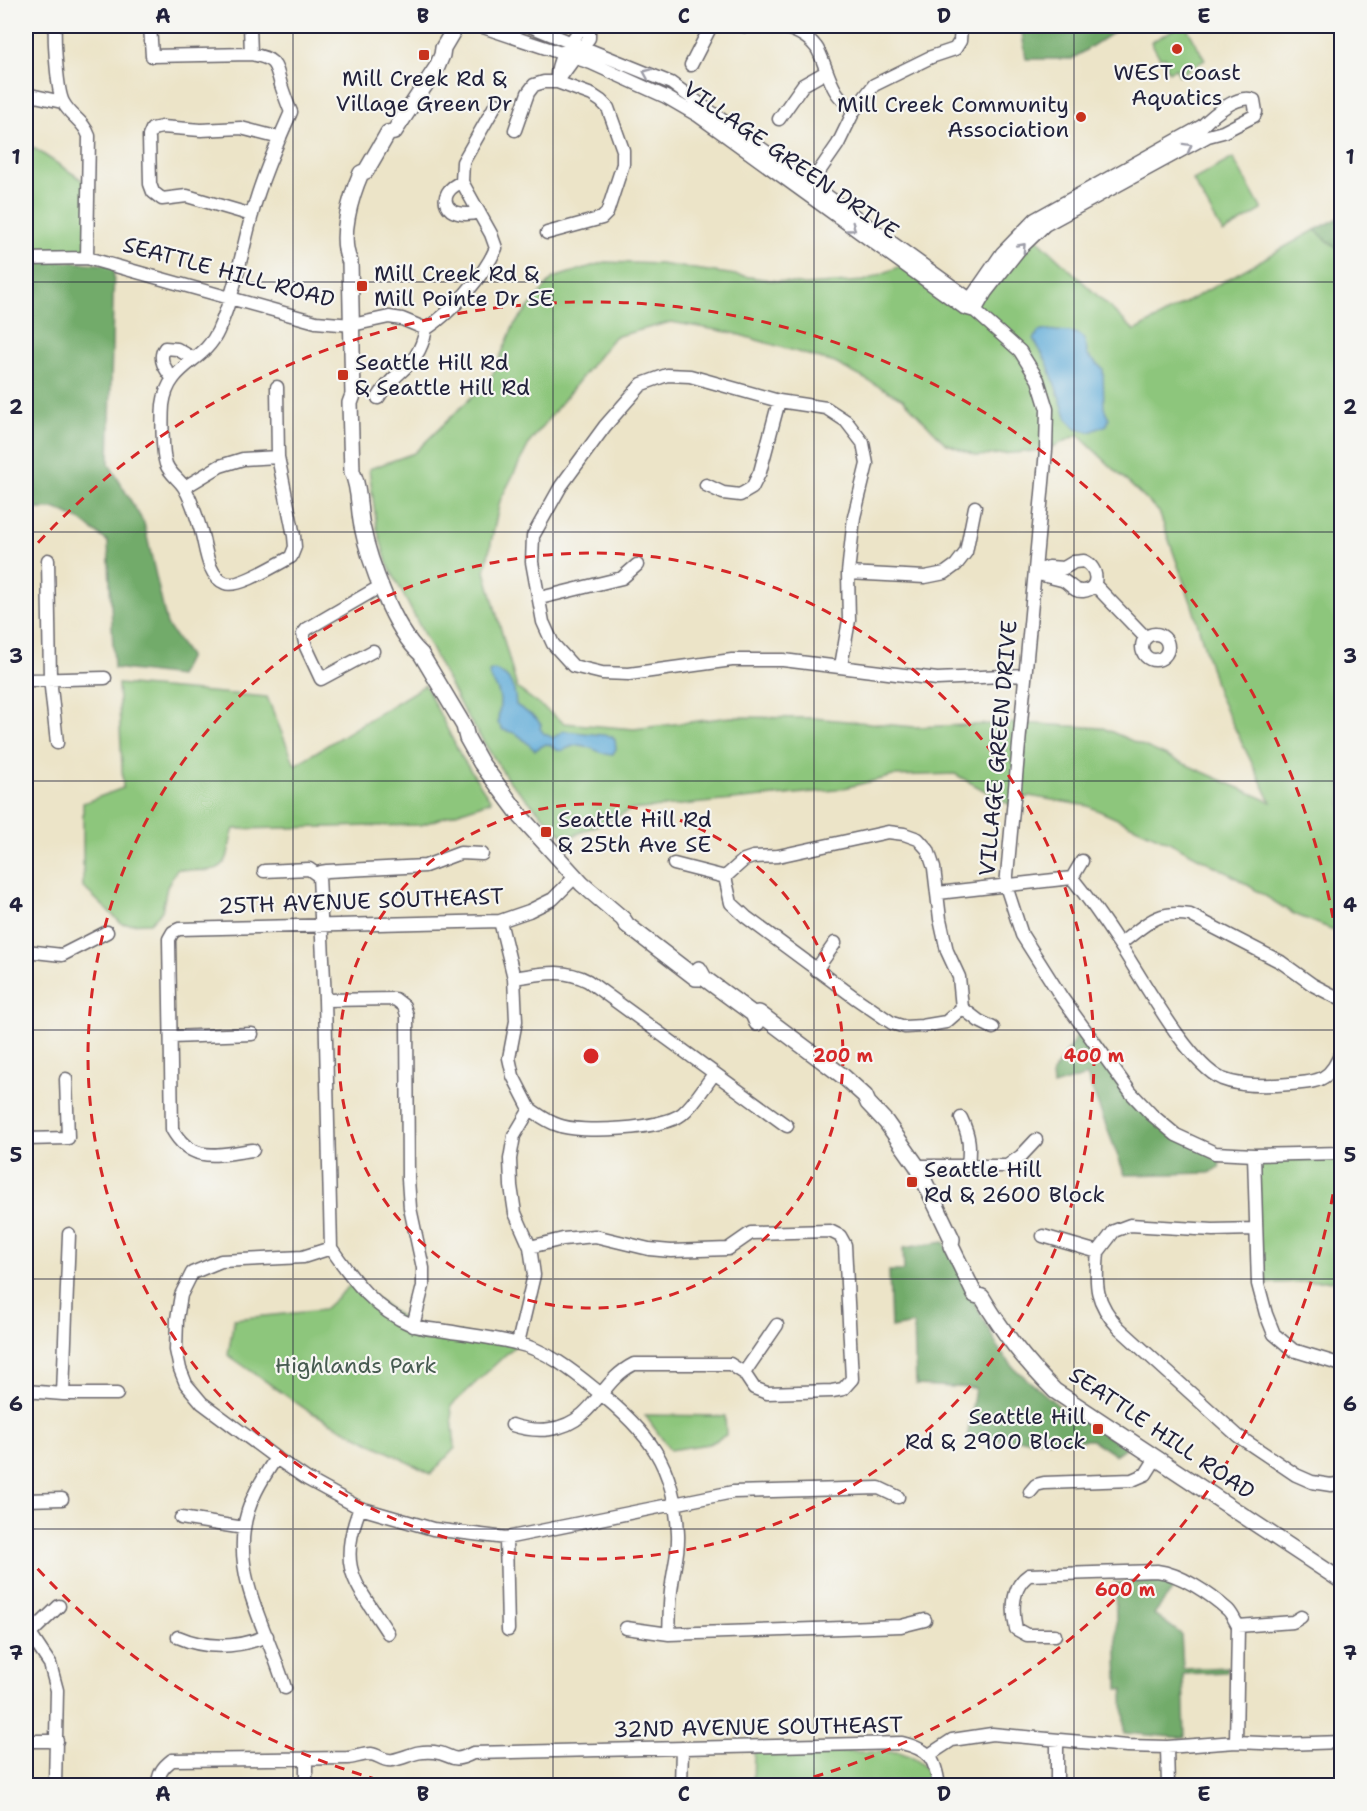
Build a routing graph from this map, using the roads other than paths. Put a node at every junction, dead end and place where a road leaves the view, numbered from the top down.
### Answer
1 (55, 26) edge
2 (150, 26) edge
3 (250, 26) edge
4 (456, 26) edge
5 (480, 26) edge
6 (530, 26) edge
7 (583, 26) edge
8 (590, 26) edge
9 (711, 26) edge
10 (744, 26) edge
11 (757, 26) edge
12 (775, 26) edge
13 (961, 26) edge
14 (572, 41) junction
15 (584, 46) junction
16 (251, 54) junction
17 (569, 55) junction
18 (691, 65) dead end
19 (826, 72) junction
20 (556, 82) junction
21 (26, 94) edge
22 (62, 102) junction
23 (496, 104) dead end
24 (854, 111) junction
25 (779, 119) dead end
26 (515, 130) dead end
27 (280, 138) junction
28 (462, 182) junction
29 (811, 183) junction
30 (479, 213) junction
31 (252, 215) junction
32 (547, 233) dead end
33 (87, 258) junction
34 (26, 259) edge
35 (231, 296) junction
36 (970, 306) junction
37 (352, 325) junction
38 (426, 328) junction
39 (194, 358) junction
40 (173, 379) junction
41 (277, 387) dead end
42 (378, 398) dead end
43 (779, 401) junction
44 (278, 457) junction
45 (706, 485) dead end
46 (185, 487) junction
47 (975, 507) dead end
48 (48, 560) dead end
49 (637, 565) dead end
50 (1035, 572) junction
51 (848, 573) junction
52 (1094, 584) junction
53 (381, 586) junction
54 (540, 598) junction
55 (1146, 638) dead end
56 (373, 651) dead end
57 (841, 666) junction
58 (1025, 675) junction
59 (50, 678) junction
60 (105, 678) dead end
61 (26, 680) edge
62 (57, 743) dead end
63 (482, 854) dead end
64 (1082, 861) dead end
65 (674, 864) dead end
66 (264, 871) dead end
67 (320, 874) junction
68 (575, 877) junction
69 (725, 877) junction
70 (1072, 878) junction
71 (1006, 886) junction
72 (938, 893) junction
73 (500, 921) junction
74 (322, 926) junction
75 (107, 932) dead end
76 (835, 943) dead end
77 (1120, 944) junction
78 (26, 951) edge
79 (816, 970) junction
80 (514, 978) junction
81 (325, 1000) junction
82 (1341, 1000) edge
83 (962, 1008) junction
84 (993, 1028) dead end
85 (252, 1034) dead end
86 (172, 1037) junction
87 (1341, 1050) edge
88 (714, 1074) junction
89 (66, 1078) dead end
90 (530, 1109) junction
91 (961, 1118) dead end
92 (788, 1126) dead end
93 (26, 1139) edge
94 (1036, 1140) dead end
95 (253, 1150) dead end
96 (1341, 1153) edge
97 (1254, 1155) junction
98 (917, 1166) junction
99 (968, 1166) junction
100 (1256, 1229) junction
101 (69, 1234) dead end
102 (1043, 1236) dead end
103 (530, 1247) junction
104 (331, 1248) junction
105 (1098, 1252) junction
106 (777, 1325) dead end
107 (413, 1326) junction
108 (518, 1343) junction
109 (1341, 1365) edge
110 (744, 1373) junction
111 (26, 1390) edge
112 (600, 1393) junction
113 (63, 1394) junction
114 (117, 1394) dead end
115 (512, 1425) dead end
116 (276, 1458) junction
117 (1156, 1458) junction
118 (1341, 1483) edge
119 (1030, 1492) dead end
120 (898, 1497) dead end
121 (62, 1499) dead end
122 (26, 1500) edge
123 (674, 1503) junction
124 (360, 1508) junction
125 (181, 1518) dead end
126 (244, 1528) junction
127 (506, 1538) junction
128 (1341, 1581) edge
129 (59, 1606) dead end
130 (1301, 1617) dead end
131 (925, 1620) dead end
132 (1239, 1626) junction
133 (626, 1628) dead end
134 (508, 1630) dead end
135 (28, 1631) edge
136 (388, 1633) dead end
137 (669, 1634) junction
138 (1055, 1635) dead end
139 (267, 1636) junction
140 (178, 1637) dead end
141 (285, 1688) dead end
142 (1058, 1740) junction
143 (26, 1741) edge
144 (57, 1741) junction
145 (1236, 1742) junction
146 (1341, 1742) edge
147 (1167, 1747) junction
148 (682, 1748) junction
149 (929, 1755) junction
150 (306, 1758) junction
151 (55, 1785) edge
152 (158, 1785) edge
153 (306, 1785) edge
154 (681, 1785) edge
155 (939, 1785) edge
156 (1057, 1785) edge
157 (1168, 1785) edge

1 - 22 street
2 - 16 street
3 - 16 street
4 - 37 main road
5 - 17 street, VILLAGE GREEN DRIVE
6 - 14 street, VILLAGE GREEN DRIVE
7 - 14 street
8 - 15 street
9 - 18 street
10 - 11 street
12 - 19 street
13 - 24 street
14 - 15 street, VILLAGE GREEN DRIVE
14 - 17 street
15 - 17 street
29 -> 15 street, VILLAGE GREEN DRIVE
16 - 27 street
17 - 20 street
17 -> 36 street, VILLAGE GREEN DRIVE
19 - 24 street
19 - 25 street
20 - 26 street
20 - 32 street
21 - 22 street
22 - 33 street
23 - 28 street
24 - 29 street
27 - 31 street
27 - 31 street
28 - 30 street
28 - 30 street
29 - 36 street, VILLAGE GREEN DRIVE
30 - 38 street
31 - 35 street
33 - 34 street, SEATTLE HILL ROAD
33 - 35 street, SEATTLE HILL ROAD
35 - 37 street, SEATTLE HILL ROAD
35 - 39 street
36 -> 36 street
36 - 50 street, VILLAGE GREEN DRIVE
37 - 38 street
37 - 53 main road, SEATTLE HILL ROAD
38 - 42 street
39 - 40 street
39 - 40 street
40 - 46 street
41 - 44 street
43 - 45 street
43 - 51 street
43 - 54 street
44 - 46 street
44 - 46 street
47 - 51 street
48 - 59 street
49 - 54 street
50 - 52 street
50 - 52 street
50 - 58 street, VILLAGE GREEN DRIVE
51 - 57 street
52 - 55 street
53 - 56 street
53 - 68 main road, SEATTLE HILL ROAD
54 - 57 street
57 - 58 street
58 - 71 street, VILLAGE GREEN DRIVE
59 - 60 street
59 - 61 street
59 - 62 street
63 - 67 street
64 - 70 street
65 - 69 street
66 - 67 street
67 - 74 street
68 - 73 street, 25TH AVENUE SOUTHEAST
68 - 98 main road, SEATTLE HILL ROAD
69 - 72 street
69 - 79 street
70 - 71 street
70 - 77 street
71 - 72 street
71 - 97 street, VILLAGE GREEN DRIVE
72 - 83 street
73 - 74 street, 25TH AVENUE SOUTHEAST
73 - 80 street
74 - 81 street
74 - 86 street, 25TH AVENUE SOUTHEAST
75 - 78 street
76 - 79 street
77 - 82 street
77 - 87 street
79 - 83 street
80 - 88 street
80 - 90 street
81 - 104 street
81 - 107 street
83 - 84 street
85 - 86 street
86 - 95 street
88 - 90 street
88 - 92 street
89 - 93 street
90 - 103 street
91 - 99 street
94 - 99 street
96 - 97 street, VILLAGE GREEN DRIVE
97 - 100 street
98 - 99 street
98 - 117 main road, SEATTLE HILL ROAD
100 - 105 street
100 - 109 street
101 - 113 street
102 - 105 street
103 - 108 street
103 - 110 street
104 - 107 street
104 - 116 street
105 - 118 street
106 - 110 street
107 - 108 street
108 - 112 street
110 - 112 street
111 - 113 street
112 - 115 street
112 - 123 street
113 - 114 street
116 - 124 street
116 - 126 street
117 - 119 street
117 - 128 main road, SEATTLE HILL ROAD
120 - 123 street
121 - 122 street
123 - 127 street
123 - 137 street
124 - 127 street
124 - 136 street
125 - 126 street
126 - 139 street
127 - 134 street
129 - 135 street
130 - 132 street
131 - 137 street
132 - 138 street
132 - 145 street
133 - 137 street
135 - 144 street
139 - 140 street
139 - 141 street
142 - 147 street, 32ND AVENUE SOUTHEAST
142 - 149 street, 32ND AVENUE SOUTHEAST
142 - 156 street
143 - 144 street
144 - 151 street
145 - 146 street, 32ND AVENUE SOUTHEAST
145 - 147 street, 32ND AVENUE SOUTHEAST
147 - 157 street
148 - 149 street, 32ND AVENUE SOUTHEAST
148 - 150 street, 32ND AVENUE SOUTHEAST
148 - 154 street
149 - 155 street
150 - 152 street, 32ND AVENUE SOUTHEAST
150 - 153 street

